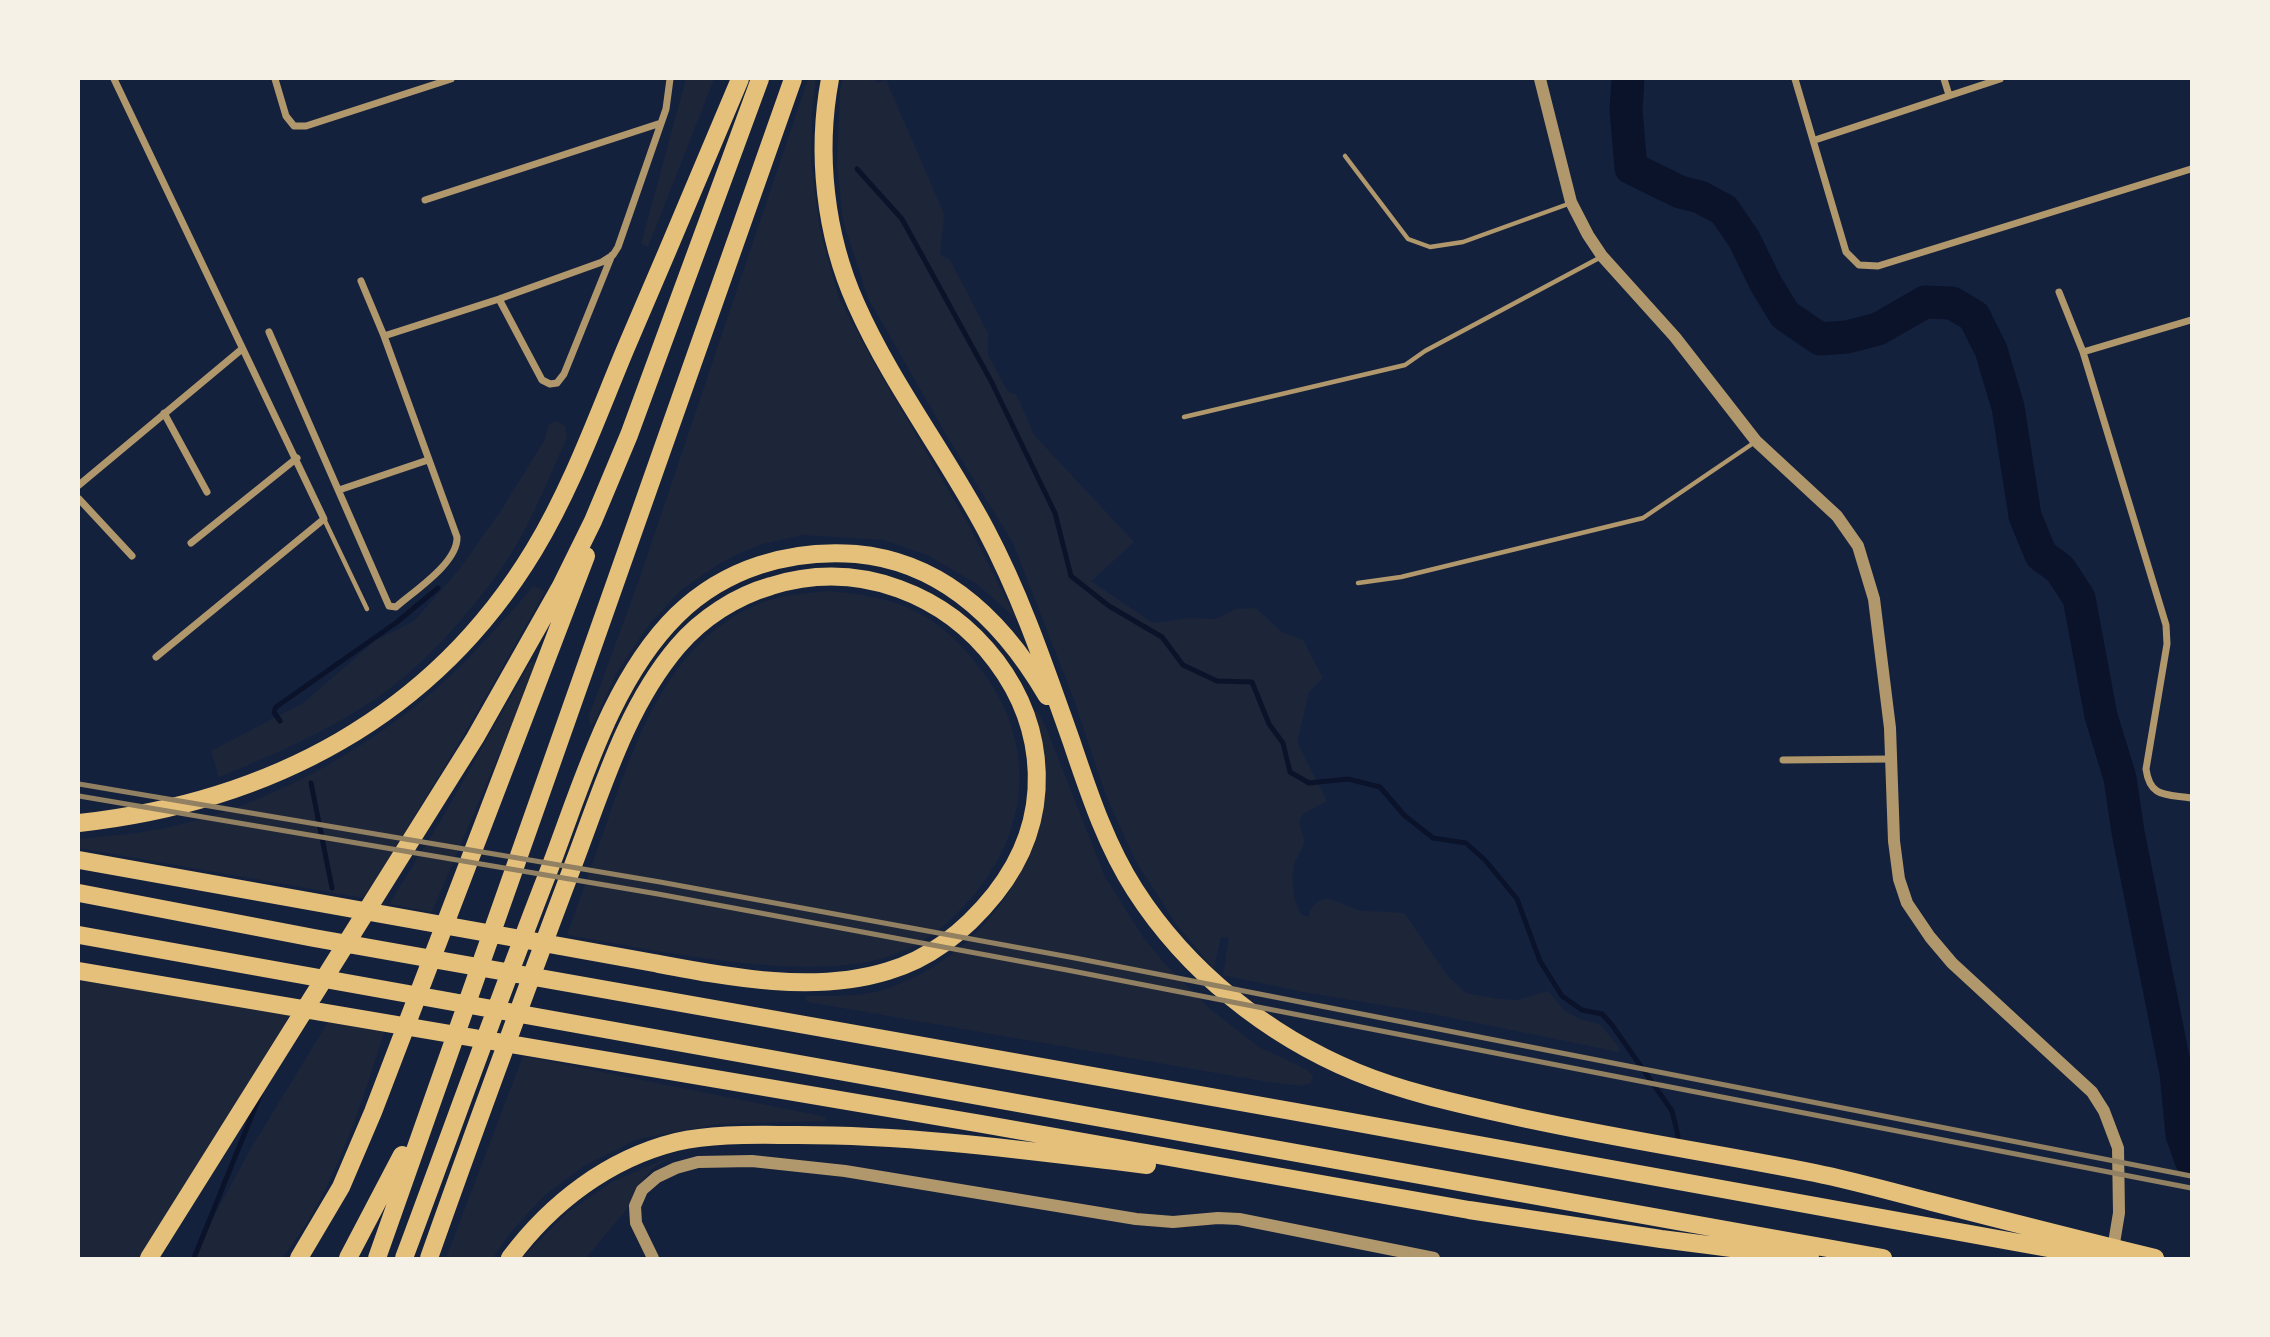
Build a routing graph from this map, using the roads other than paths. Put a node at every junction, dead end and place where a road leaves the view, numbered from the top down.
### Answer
1 (114, 79) edge
2 (275, 79) edge
3 (451, 79) edge
4 (670, 79) edge
5 (740, 79) edge
6 (760, 79) edge
7 (793, 79) edge
8 (830, 79) edge
9 (1540, 79) edge
10 (1795, 79) edge
11 (1944, 79) edge
12 (2000, 79) edge
13 (1949, 95) junction
14 (661, 123) junction
15 (1815, 140) junction
16 (1345, 156) dead end
17 (2191, 169) edge
18 (425, 200) dead end
19 (1572, 202) junction
20 (612, 255) junction
21 (1602, 256) junction
22 (361, 281) dead end
23 (2059, 292) dead end
24 (499, 299) junction
25 (2191, 320) edge
26 (269, 331) dead end
27 (384, 336) junction
28 (242, 349) junction
29 (2083, 352) junction
30 (638, 412) junction
31 (164, 413) junction
32 (1184, 417) dead end
33 (1756, 441) junction
34 (297, 458) junction
35 (428, 460) junction
36 (79, 485) edge
37 (339, 490) junction
38 (207, 492) dead end
39 (79, 499) edge
40 (324, 519) junction
41 (191, 543) dead end
42 (132, 556) dead end
43 (1358, 583) dead end
44 (367, 609) dead end
45 (156, 657) dead end
46 (1891, 759) junction
47 (1783, 760) dead end
48 (1080, 766) junction
49 (2191, 798) edge
50 (79, 823) edge
51 (79, 860) edge
52 (79, 893) edge
53 (79, 935) edge
54 (79, 971) edge
55 (446, 1056) junction
56 (1327, 1186) junction
57 (149, 1258) edge
58 (299, 1258) edge
59 (348, 1258) edge
60 (377, 1258) edge
61 (404, 1258) edge
62 (429, 1258) edge
63 (509, 1258) edge
64 (653, 1258) edge
65 (1434, 1258) edge
66 (1810, 1258) edge
67 (1883, 1258) edge
68 (2103, 1258) edge
69 (2111, 1258) edge
70 (2155, 1258) edge

1 - 28 street
2 - 3 street
4 - 14 street
5 - 50 highway
6 - 30 highway
7 - 55 highway
8 - 48 highway
9 - 19 street
10 - 15 street
11 - 13 street
12 - 13 street
13 - 15 street
14 - 18 street
14 - 20 street
15 - 17 street
16 - 19 lane
19 - 21 street
20 - 24 street
20 - 24 street
21 - 32 lane
21 - 33 street
22 - 27 street
23 - 29 street
24 - 27 street
25 - 29 street
26 - 37 street
27 - 35 street
28 - 31 street
28 - 34 street
29 - 49 street
30 - 57 highway
30 - 58 highway
31 - 36 street
31 - 38 street
33 - 43 lane
33 - 46 street
34 - 40 street
34 - 41 street
35 - 37 street
35 - 37 street
39 - 42 street
40 - 44 lane
40 - 45 street
46 - 47 street
46 - 69 street
48 - 61 highway
48 - 70 highway
51 - 62 highway
52 - 68 highway
53 - 67 highway
54 - 56 highway
55 - 59 highway
55 - 60 highway
56 - 63 highway
56 - 66 highway
64 - 65 street

